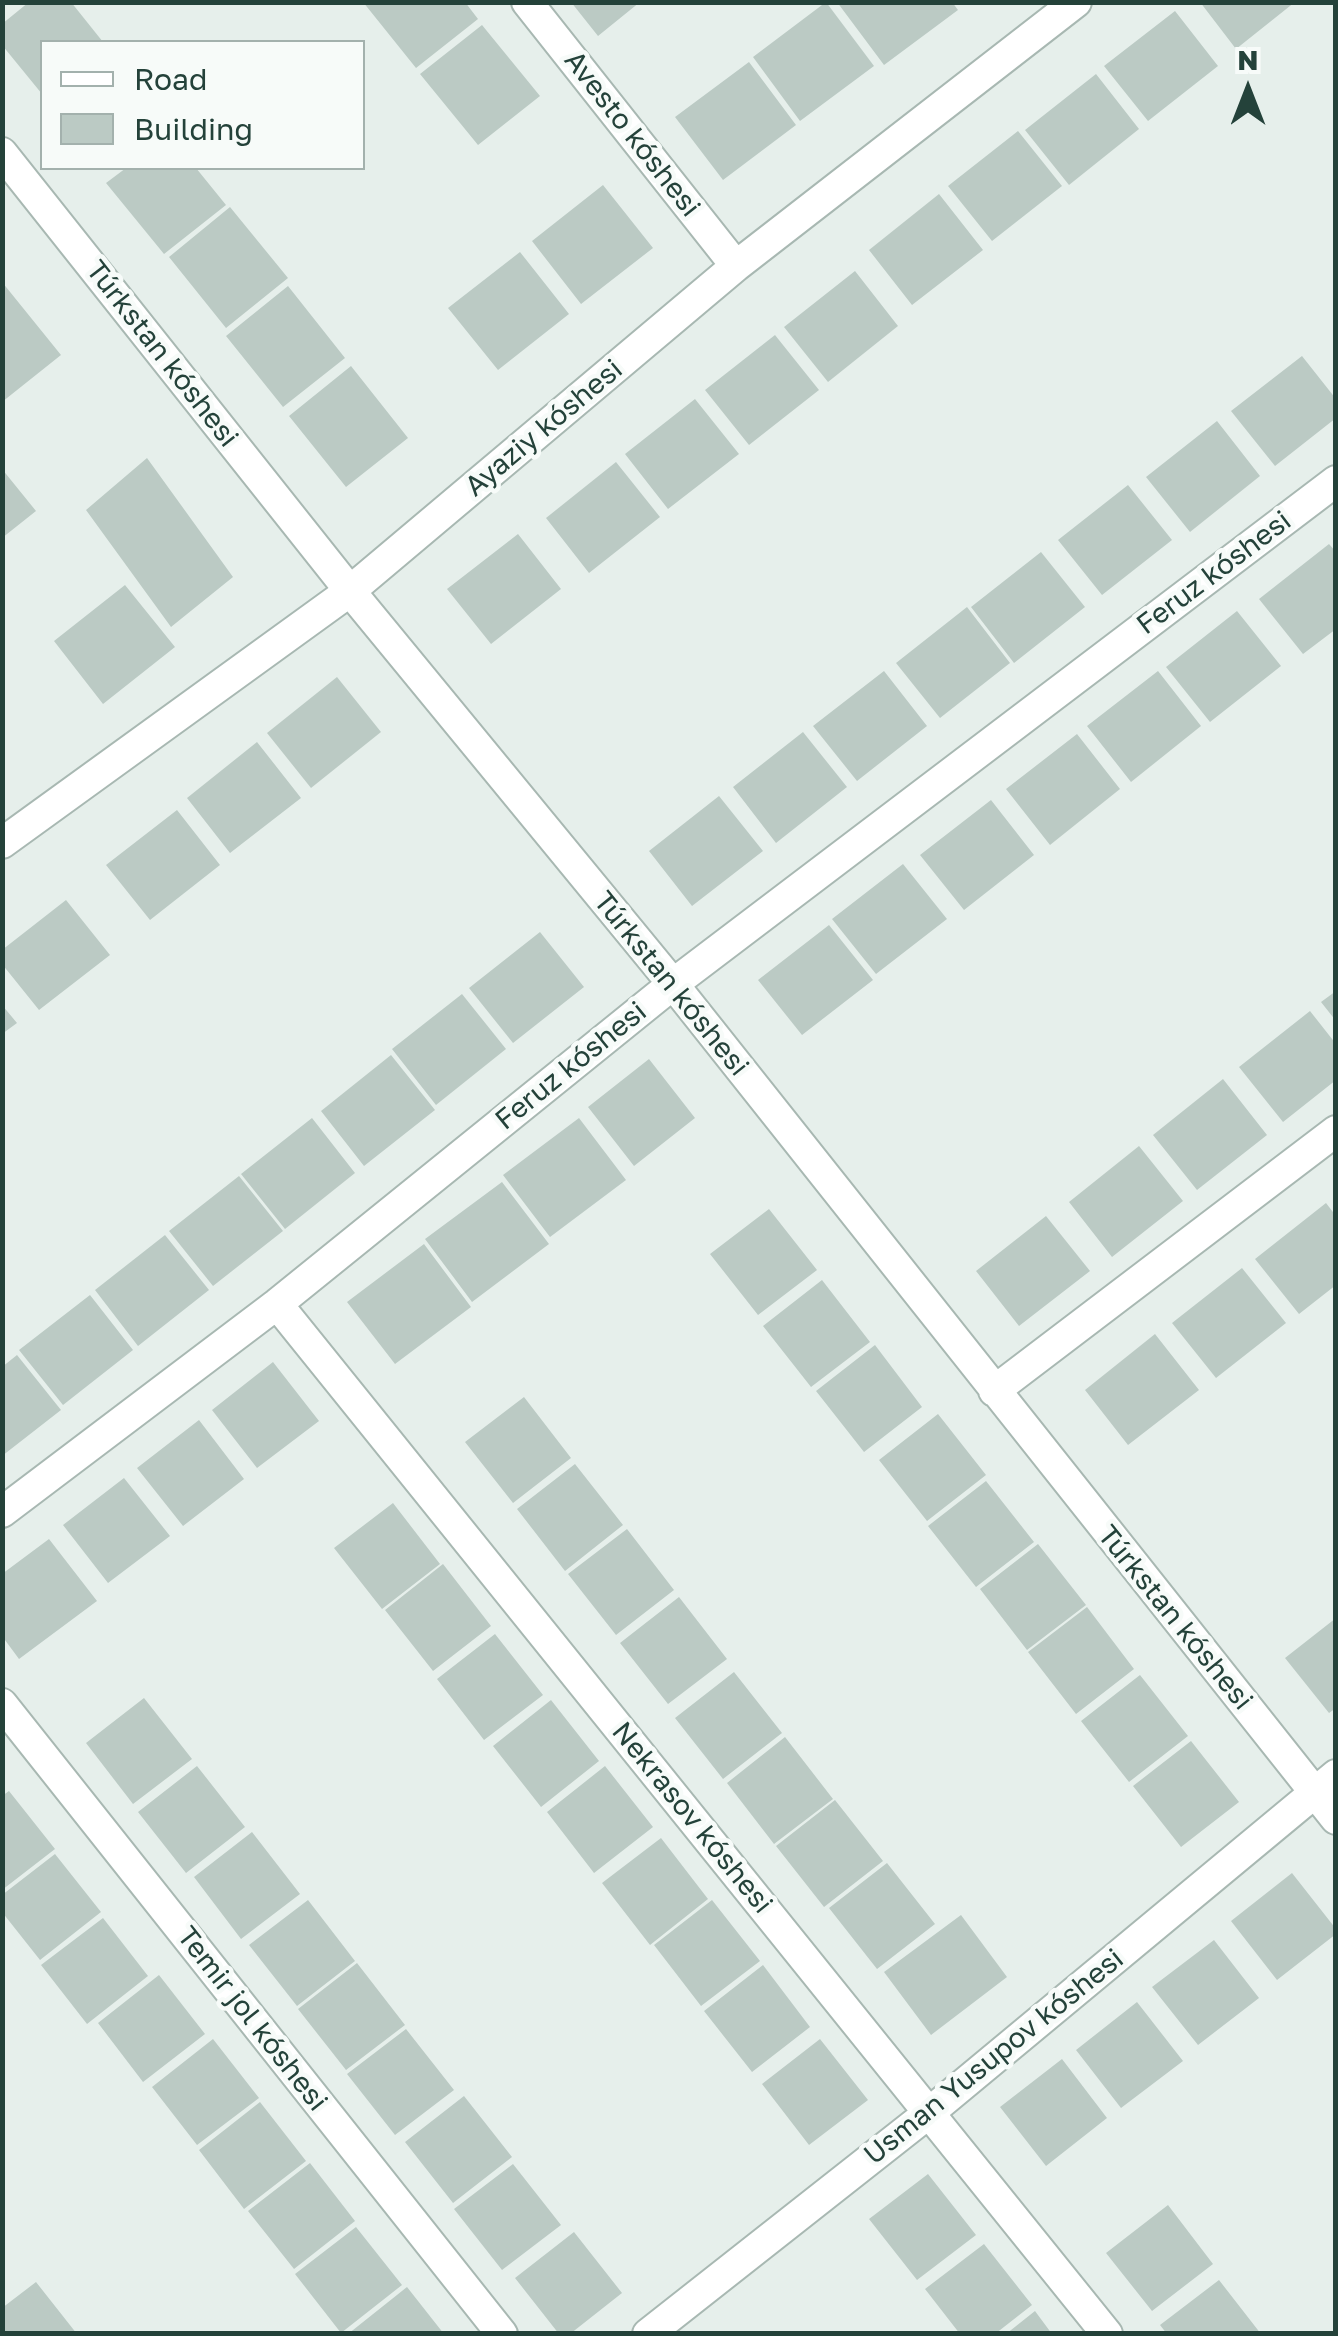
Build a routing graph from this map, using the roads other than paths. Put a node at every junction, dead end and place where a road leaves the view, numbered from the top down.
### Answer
1 (528, 2) edge
2 (1076, 2) edge
3 (2, 152) edge
4 (736, 266) junction
5 (1336, 480) edge
6 (350, 591) junction
7 (2, 842) edge
8 (673, 984) junction
9 (1336, 1132) edge
10 (277, 1304) junction
11 (994, 1391) junction
12 (2, 1512) edge
13 (2, 1704) edge
14 (1324, 1783) edge
15 (1336, 1819) edge
16 (930, 2112) junction
17 (502, 2334) edge
18 (648, 2334) edge
19 (1107, 2334) edge

1 - 4 street, Avesto kóshesi
2 - 4 street, Ayaziy kóshesi
3 - 6 street, Túrkstan kóshesi
4 - 6 street, Ayaziy kóshesi
5 - 8 street, Feruz kóshesi
6 - 7 street, Ayaziy kóshesi
6 - 8 street, Túrkstan kóshesi
8 - 10 street, Feruz kóshesi
8 - 11 street, Túrkstan kóshesi
9 - 11 street
10 - 12 street, Feruz kóshesi
10 - 16 street, Nekrasov kóshesi
11 - 14 street, Túrkstan kóshesi
13 - 17 street, Temir jol kóshesi
14 - 15 street, Túrkstan kóshesi
14 - 16 street, Usman Yusupov kóshesi
16 - 18 street, Usman Yusupov kóshesi
16 - 19 street, Nekrasov kóshesi

